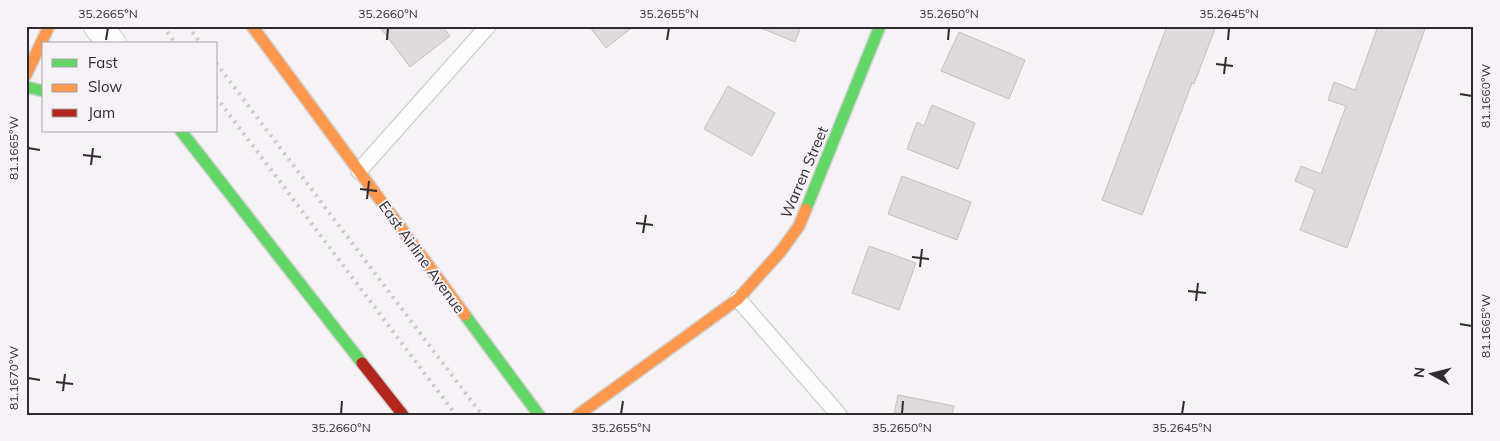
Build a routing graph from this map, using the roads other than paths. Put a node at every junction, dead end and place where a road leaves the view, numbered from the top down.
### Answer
1 (49, 26) edge
2 (98, 26) edge
3 (252, 26) edge
4 (488, 26) edge
5 (880, 26) edge
6 (110, 42) edge
7 (26, 75) edge
8 (26, 87) edge
9 (42, 91) edge
10 (182, 132) edge
11 (359, 171) junction
12 (738, 300) junction
13 (403, 415) edge
14 (539, 415) edge
15 (578, 415) edge
16 (839, 415) edge

1 - 7 street
2 - 6 street
3 - 11 street, East Airline Avenue
4 - 11 lane
5 - 12 street, Warren Street
8 - 9 street
10 - 13 street
11 - 14 street, East Airline Avenue
12 - 15 street, Warren Street
12 - 16 lane

